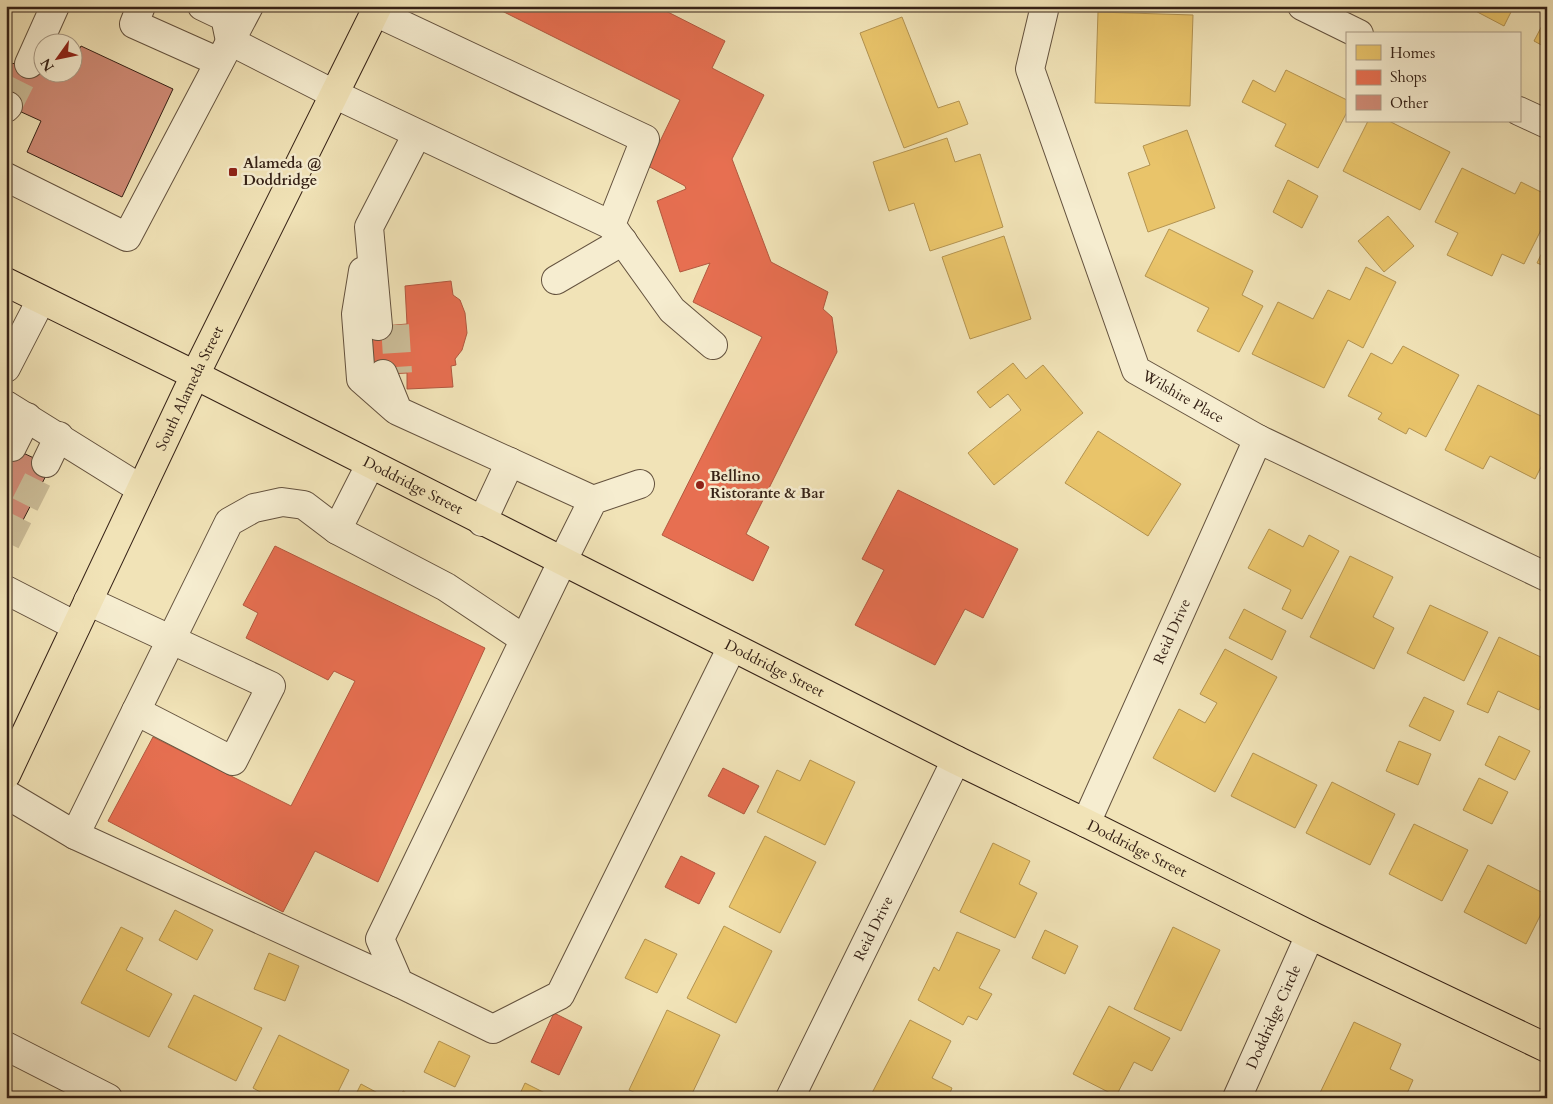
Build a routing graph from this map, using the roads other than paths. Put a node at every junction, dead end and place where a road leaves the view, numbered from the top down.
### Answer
1 (55, 6) edge
2 (141, 6) edge
3 (202, 6) edge
4 (248, 6) edge
5 (1045, 6) edge
6 (1302, 6) edge
7 (376, 9) edge
8 (1355, 32) edge
9 (224, 52) junction
10 (29, 64) tunnel mouth
11 (334, 94) junction
12 (1520, 111) edge
13 (1547, 124) edge
14 (417, 134) junction
15 (6, 177) edge
16 (369, 227) junction
17 (617, 233) junction
18 (556, 280) dead end
19 (6, 282) edge
20 (41, 300) junction
21 (386, 325) tunnel mouth
22 (713, 345) dead end
23 (6, 368) edge
24 (391, 374) tunnel mouth
25 (195, 375) junction
26 (16, 411) edge
27 (398, 411) junction
28 (59, 436) junction
29 (1258, 439) junction
30 (12, 447) dead end
31 (510, 462) junction
32 (46, 463) tunnel mouth
33 (370, 465) junction
34 (640, 484) dead end
35 (141, 489) junction
36 (594, 500) junction
37 (482, 522) junction
38 (337, 530) junction
39 (562, 562) junction
40 (1547, 577) edge
41 (6, 590) edge
42 (88, 600) junction
43 (76, 626) junction
44 (524, 639) junction
45 (171, 640) junction
46 (732, 647) junction
47 (136, 711) junction
48 (956, 760) junction
49 (6, 775) edge
50 (6, 794) edge
51 (1086, 823) junction
52 (75, 835) junction
53 (1310, 935) junction
54 (399, 983) junction
55 (6, 1046) edge
56 (1547, 1048) edge
57 (108, 1098) edge
58 (790, 1098) edge
59 (1237, 1098) edge

1 - 10 street
2 - 9 street
3 - 9 street
4 - 9 street
5 - 29 street, Wilshire Place
6 - 8 street
7 - 11 main road, South Alameda Street
7 - 17 street
9 - 11 street
9 - 15 street
11 - 14 street
11 - 25 main road, South Alameda Street
12 - 13 street
14 - 16 street
14 - 17 street
16 - 21 street
16 - 27 street
17 - 18 street
17 - 22 street
19 - 20 main road, Doddridge Street
20 - 23 street
20 - 25 main road, Doddridge Street
24 - 27 street
25 - 33 main road, Doddridge Street
25 - 35 main road, South Alameda Street
26 - 28 street
26 - 30 street
27 - 31 street
28 - 32 street
28 - 35 street
29 - 40 street, Wilshire Place
29 - 51 street, Reid Drive
31 - 36 street
31 - 37 street
33 - 37 main road, Doddridge Street
33 - 38 street
34 - 36 street
35 - 42 main road, South Alameda Street
36 - 39 street
37 - 39 main road, Doddridge Street
38 - 44 street
38 - 45 street
39 - 44 street
39 - 46 main road, Doddridge Street
41 - 43 street
42 - 43 main road, South Alameda Street
42 - 45 street
43 - 49 main road, South Alameda Street
44 - 54 street
45 - 47 street
45 - 47 street
46 - 48 main road, Doddridge Street
46 - 54 street
47 - 52 street
48 - 51 main road, Doddridge Street
48 - 58 street, Reid Drive
50 - 52 street
51 - 53 main road, Doddridge Street
52 - 54 street
53 - 56 main road, Doddridge Street
53 - 59 street, Doddridge Circle
55 - 57 street

